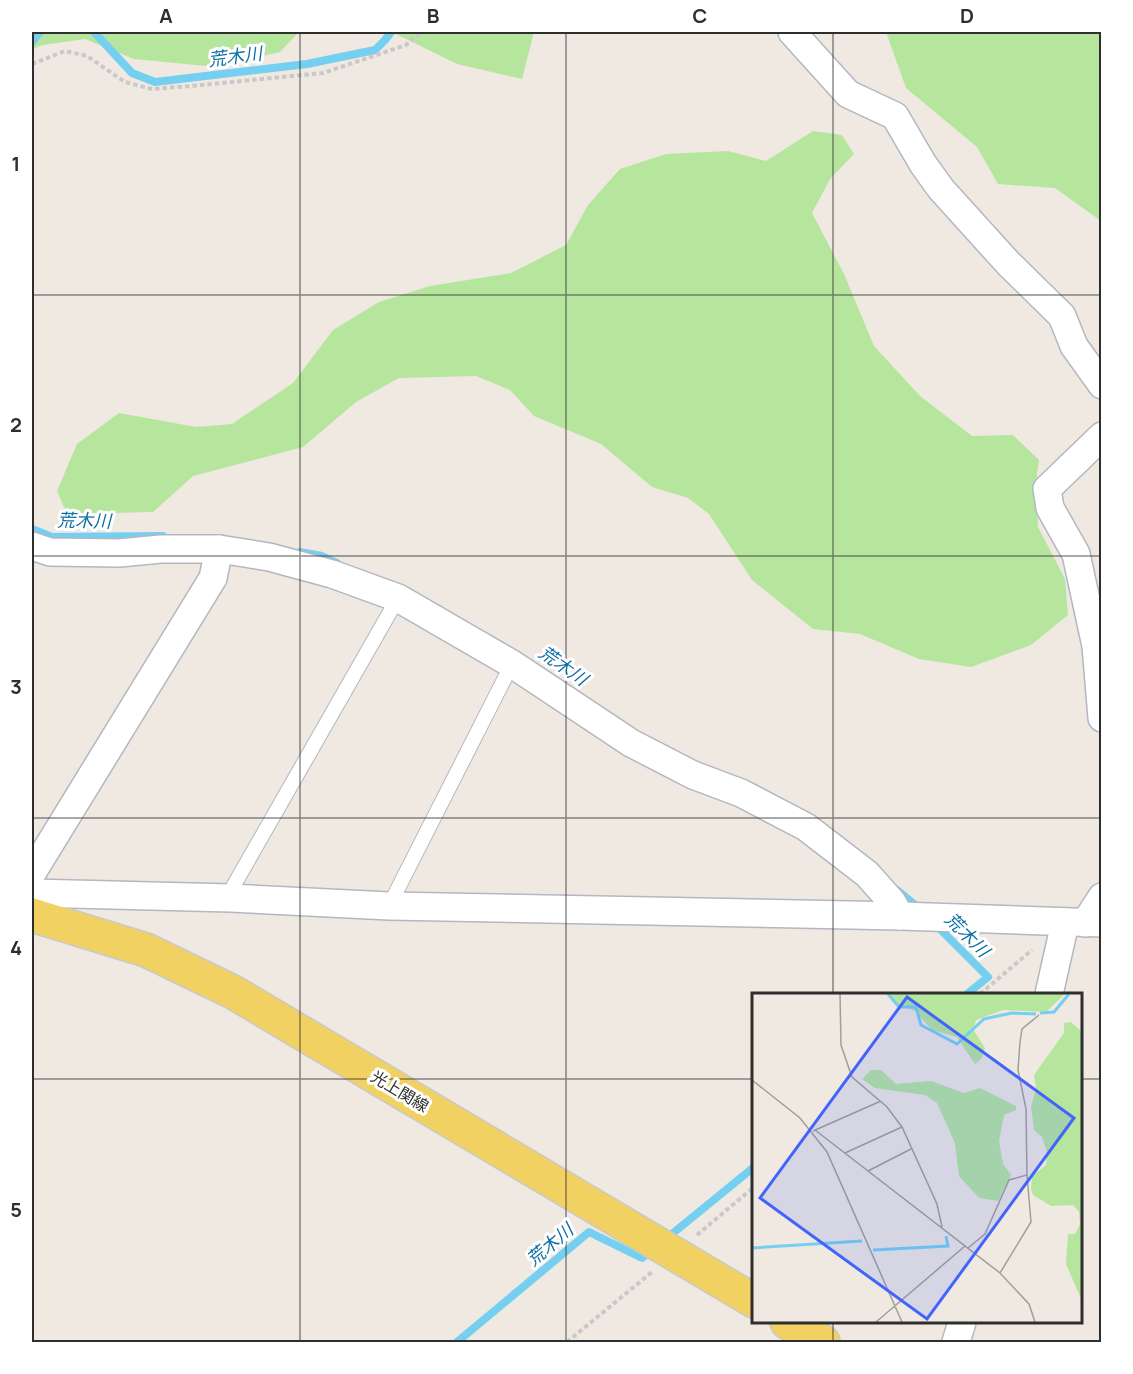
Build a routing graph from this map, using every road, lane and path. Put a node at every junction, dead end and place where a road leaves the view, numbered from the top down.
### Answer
1 (422, 32) edge
2 (792, 32) edge
3 (32, 64) edge
4 (1101, 386) edge
5 (1101, 436) edge
6 (32, 546) edge
7 (219, 549) junction
8 (398, 598) junction
9 (512, 664) junction
10 (1101, 718) edge
11 (32, 873) edge
12 (32, 893) edge
13 (1101, 897) edge
14 (231, 898) junction
15 (389, 906) junction
16 (32, 915) edge
17 (900, 916) junction
18 (1084, 923) edge
19 (981, 993) edge
20 (1049, 993) edge
21 (752, 1188) edge
22 (674, 1254) junction
23 (752, 1300) edge
24 (789, 1323) edge
25 (962, 1323) edge
26 (567, 1342) edge
27 (823, 1342) edge
28 (956, 1342) edge

1 - 3 path
2 - 4 street
5 - 10 street
6 - 7 street
7 - 8 street
7 - 11 street
8 - 9 street
8 - 14 lane
9 - 15 lane
9 - 17 street
12 - 14 street
13 - 18 street
14 - 15 street
15 - 17 street
16 - 22 main road, 光上関線
17 - 18 street
18 - 19 path
18 - 20 street
21 - 22 path
22 - 23 main road, 光上関線
22 - 26 path
24 - 27 main road
25 - 28 street

